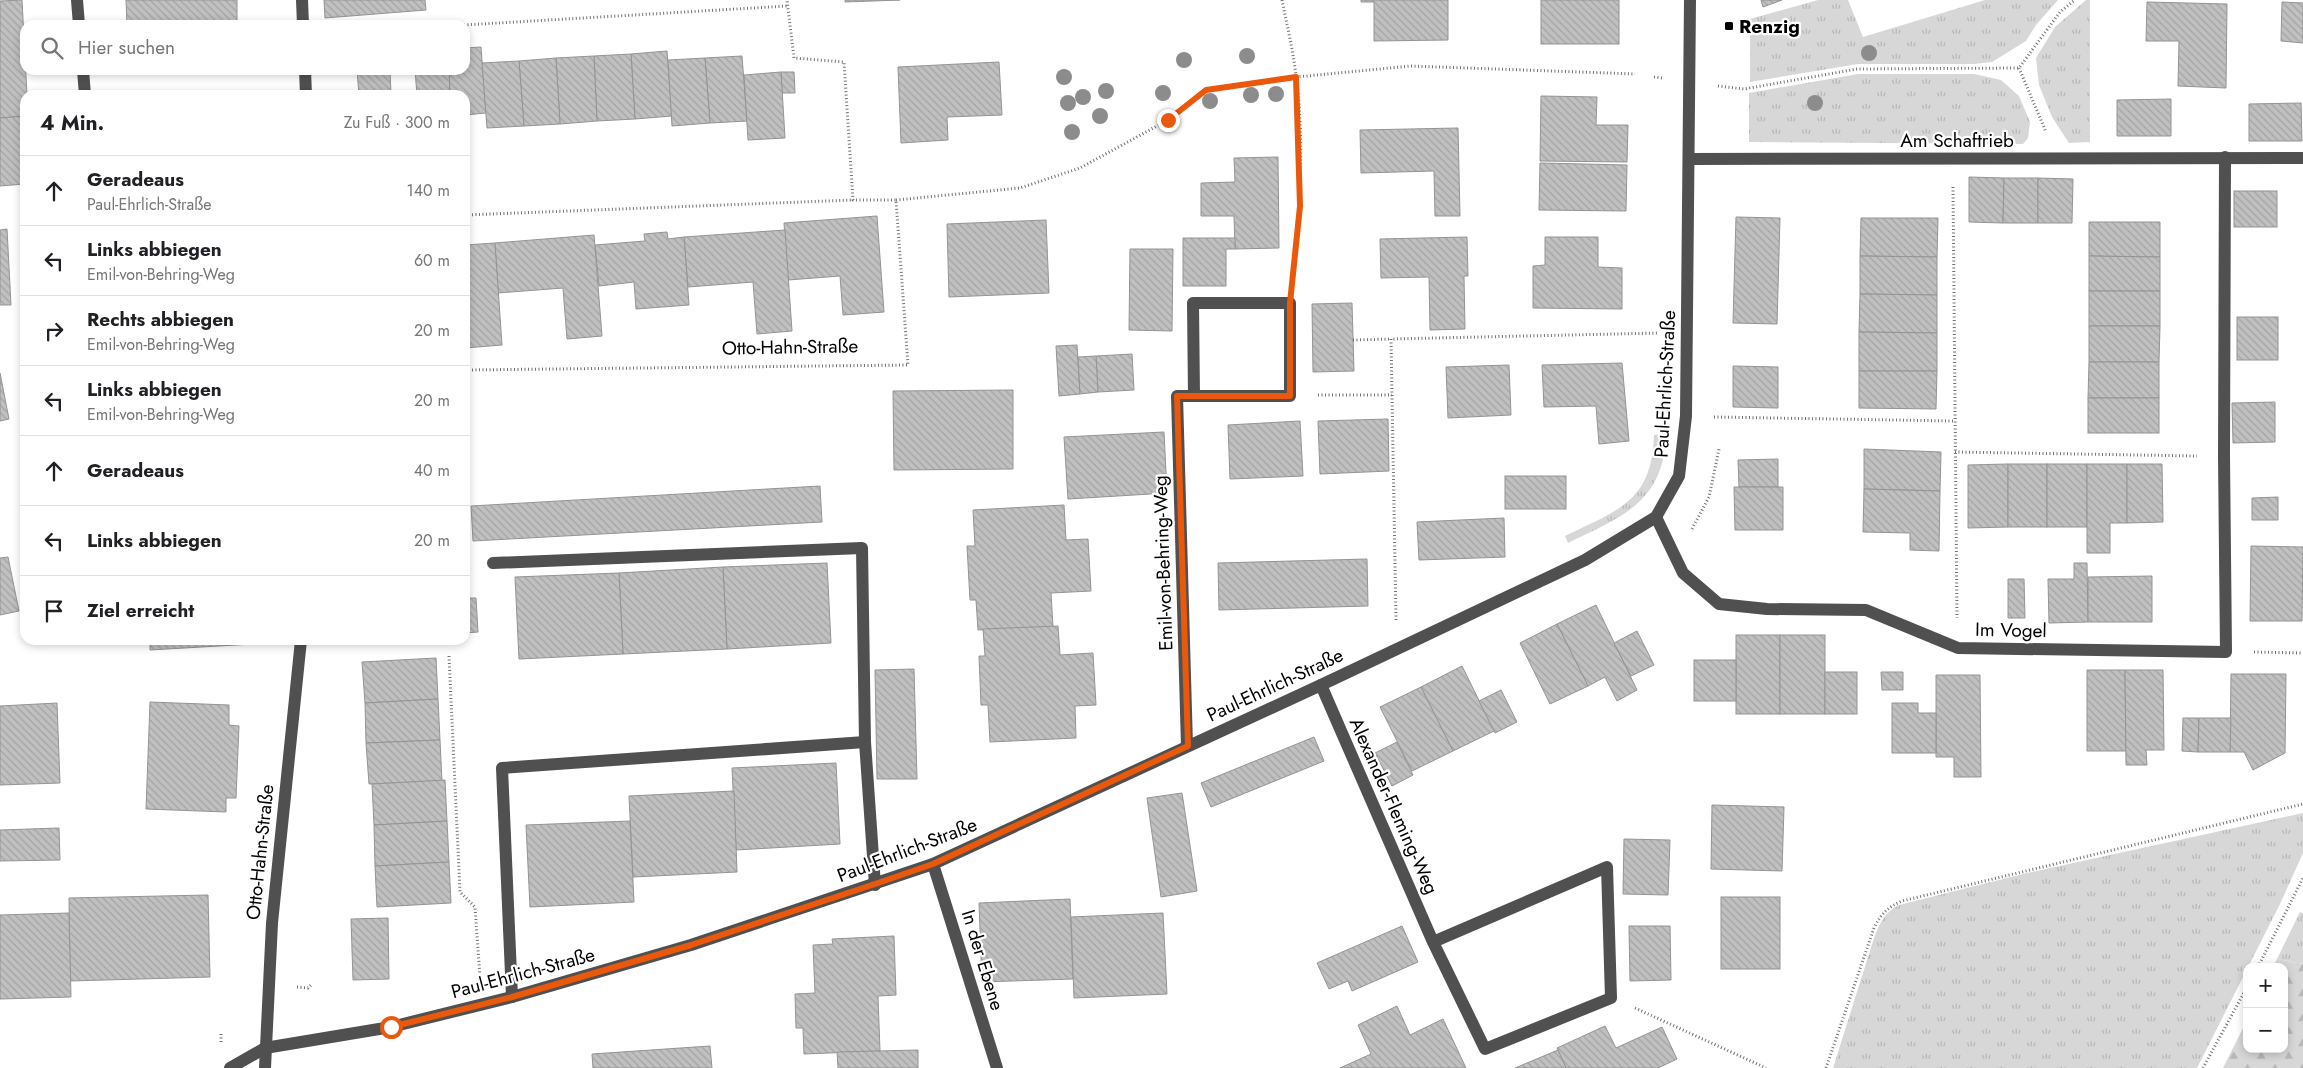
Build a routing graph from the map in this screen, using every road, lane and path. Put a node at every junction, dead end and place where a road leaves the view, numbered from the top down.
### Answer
1 (77, 0) edge
2 (302, 0) edge
3 (787, 0) edge
4 (1282, 0) edge
5 (1690, 0) edge
6 (2075, 0) edge
7 (787, 6) junction
8 (79, 20) edge
9 (303, 20) edge
10 (470, 25) edge
11 (2019, 68) junction
12 (1635, 74) dead end
13 (83, 75) edge
14 (305, 75) edge
15 (1296, 77) junction
16 (1721, 86) dead end
17 (85, 90) edge
18 (306, 90) edge
19 (2225, 157) junction
20 (1953, 158) junction
21 (2057, 158) junction
22 (2303, 158) edge
23 (1689, 159) junction
24 (853, 200) junction
25 (896, 200) junction
26 (470, 214) edge
27 (1290, 303) junction
28 (1688, 332) junction
29 (1391, 339) junction
30 (1353, 340) dead end
31 (470, 370) edge
32 (1392, 395) junction
33 (1194, 396) junction
34 (1290, 396) junction
35 (1686, 416) junction
36 (1954, 420) junction
37 (1719, 450) dead end
38 (1955, 452) junction
39 (2224, 456) junction
40 (1656, 517) junction
41 (1672, 554) junction
42 (493, 563) dead end
43 (300, 645) edge
44 (1396, 648) junction
45 (1958, 648) junction
46 (2226, 652) junction
47 (2303, 653) edge
48 (449, 656) dead end
49 (1321, 685) junction
50 (865, 742) junction
51 (1188, 746) junction
52 (2303, 804) edge
53 (933, 864) junction
54 (2303, 878) edge
55 (875, 884) junction
56 (1433, 942) junction
57 (2260, 963) edge
58 (2243, 994) edge
59 (512, 997) junction
60 (1611, 998) junction
61 (481, 1005) junction
62 (265, 1048) junction
63 (230, 1068) edge
64 (265, 1068) edge
65 (997, 1068) edge
66 (1766, 1068) edge
67 (1826, 1068) edge
68 (2203, 1068) edge

1 - 8 street
2 - 9 street
3 - 7 path
4 - 15 path
5 - 23 street, Paul-Ehrlich-Straße
6 - 11 path
7 - 10 path
7 - 24 path
11 - 16 path
11 - 21 path
12 - 15 path
13 - 17 street
14 - 18 street
15 - 25 path
15 - 27 path
19 - 21 street, Am Schaftrieb
19 - 22 street, Am Schaftrieb
19 - 39 street
20 - 21 street, Am Schaftrieb
20 - 23 street, Am Schaftrieb
20 - 36 path
23 - 28 street, Paul-Ehrlich-Straße
24 - 25 path
24 - 26 path
25 - 31 path, Otto-Hahn-Straße
27 - 33 street
27 - 34 street
28 - 29 path
28 - 35 street, Paul-Ehrlich-Straße
29 - 30 path
29 - 32 path
32 - 34 path
32 - 44 path
33 - 34 street, Emil-von-Behring-Weg
33 - 51 street, Emil-von-Behring-Weg
35 - 36 path
35 - 40 street, Paul-Ehrlich-Straße
36 - 38 path
37 - 41 path
38 - 39 path
38 - 45 path
39 - 46 street
40 - 41 street, Im Vogel
40 - 44 street, Paul-Ehrlich-Straße
41 - 45 street, Im Vogel
42 - 50 street
43 - 62 street, Otto-Hahn-Straße
44 - 49 street, Paul-Ehrlich-Straße
45 - 46 street, Im Vogel
46 - 47 path
48 - 61 path
49 - 51 street, Paul-Ehrlich-Straße
49 - 56 street, Alexander-Fleming-Weg
50 - 55 street
50 - 59 street
51 - 53 street, Paul-Ehrlich-Straße
52 - 67 path
53 - 55 street, Paul-Ehrlich-Straße
53 - 65 street, In der Ebene
54 - 57 path
55 - 59 street, Paul-Ehrlich-Straße
56 - 60 street, Alexander-Fleming-Weg
56 - 60 street
58 - 68 path
59 - 61 street, Paul-Ehrlich-Straße
60 - 66 path
61 - 62 street, Paul-Ehrlich-Straße
62 - 63 street, Paul-Ehrlich-Straße
62 - 64 street, Otto-Hahn-Straße

